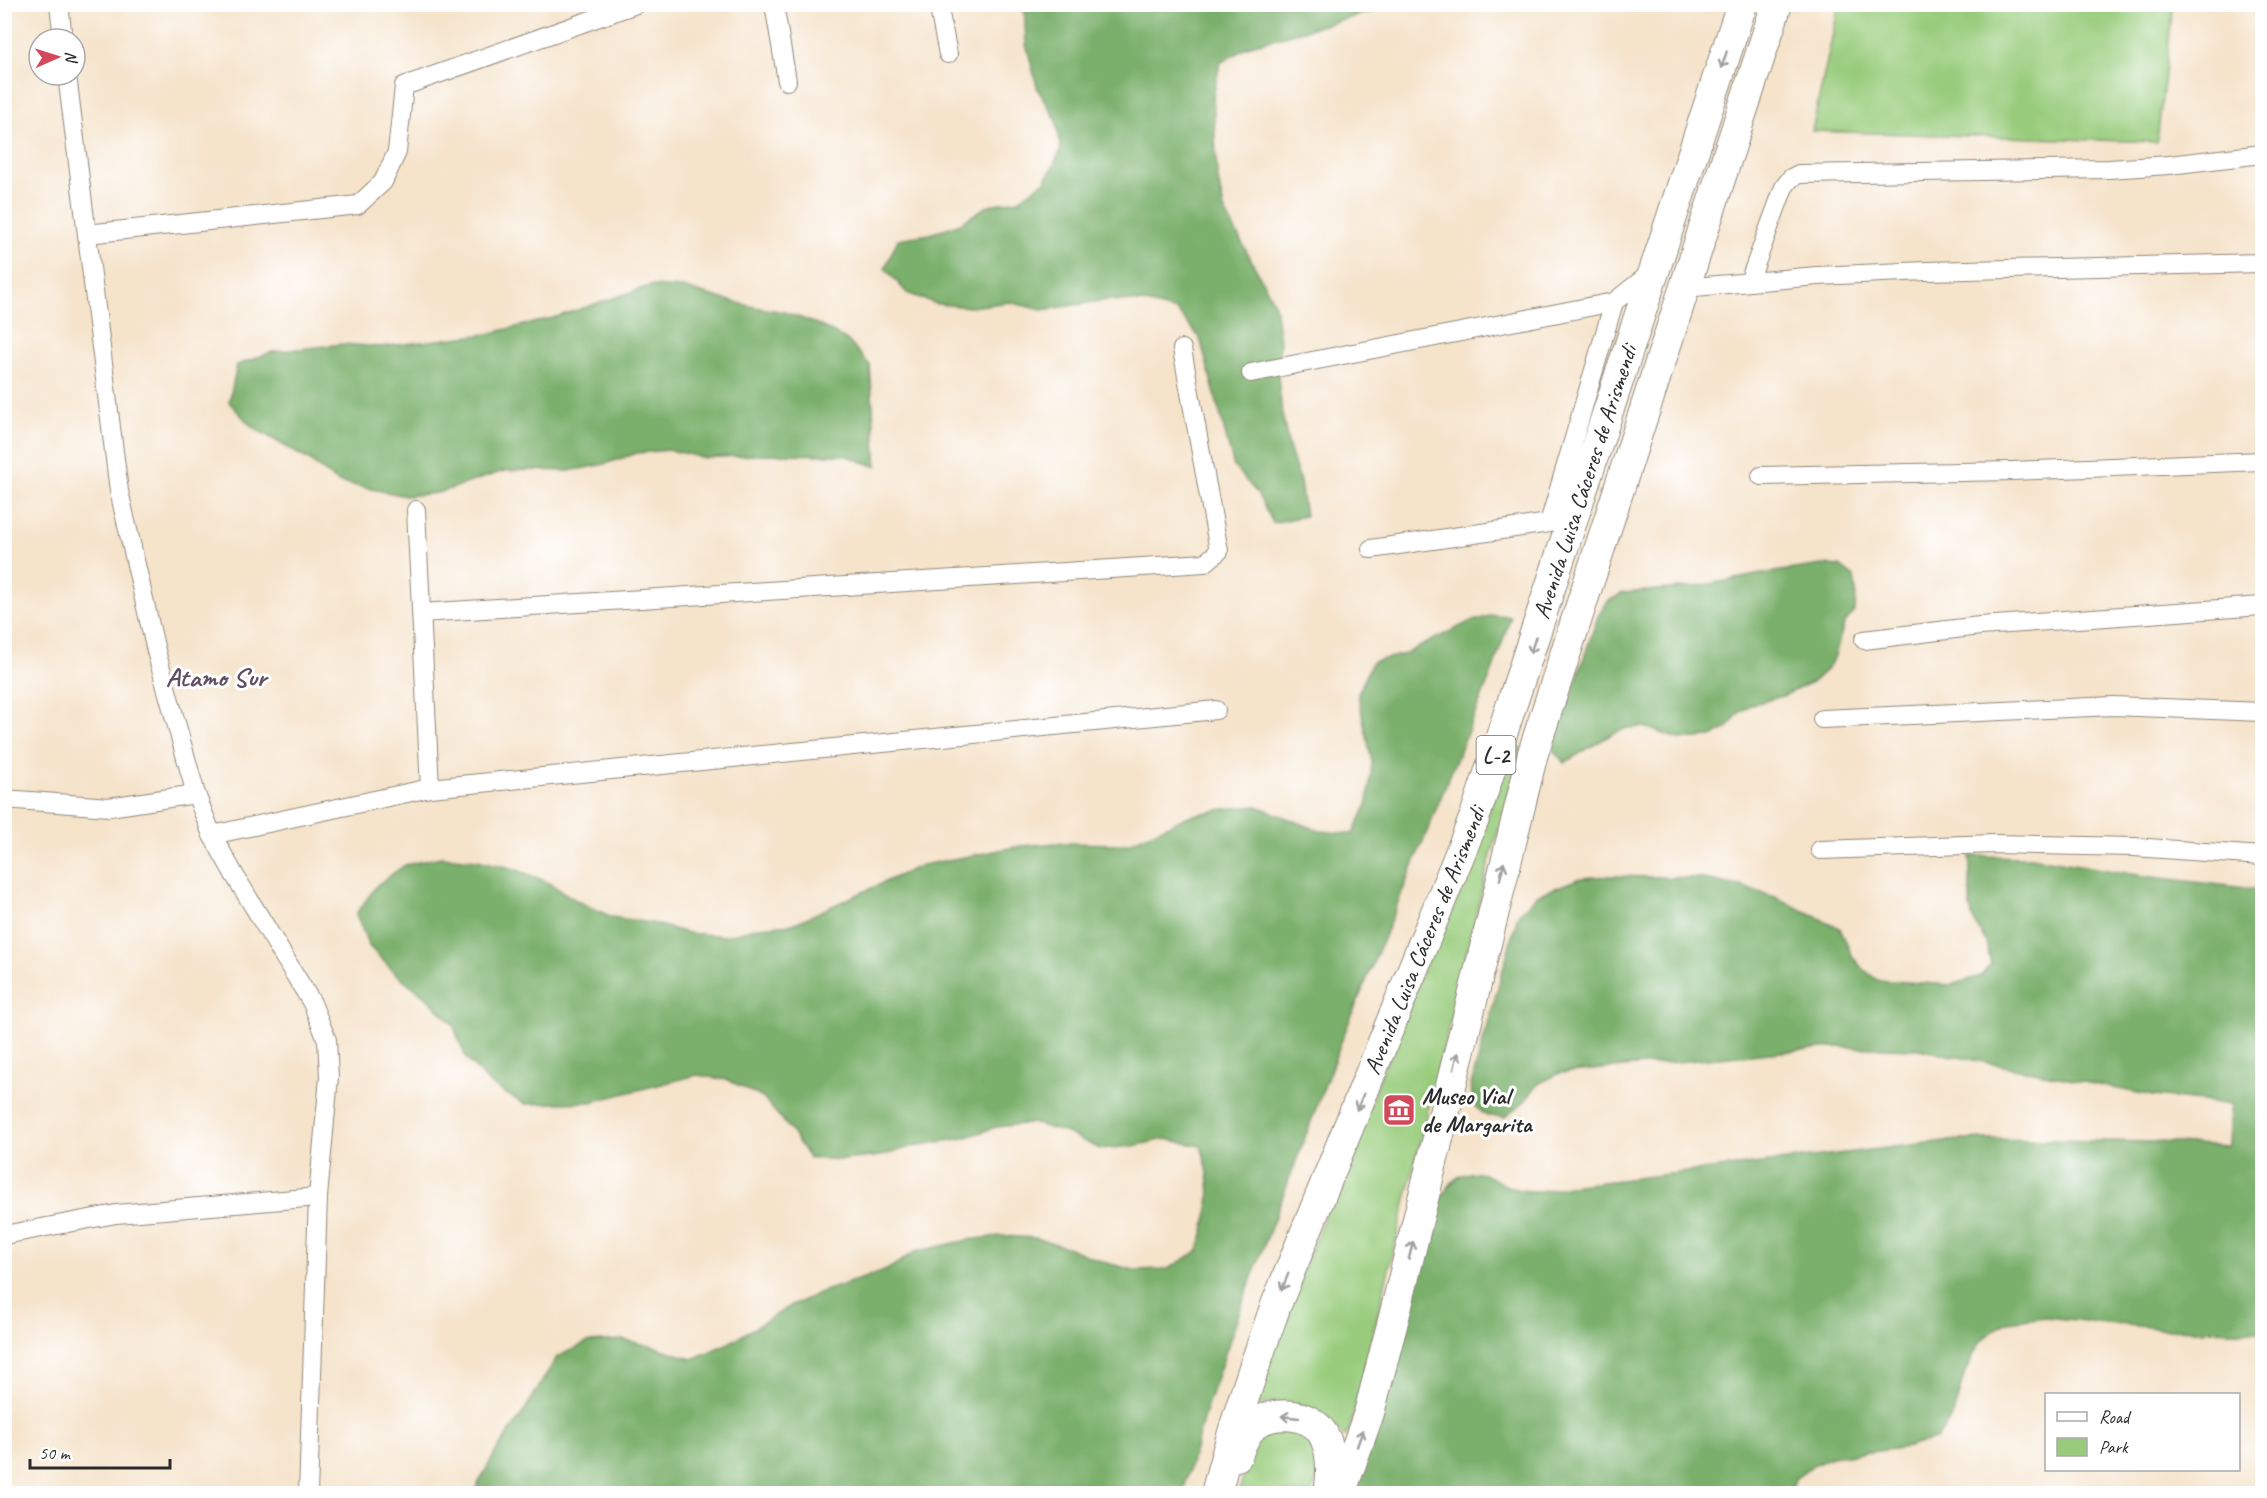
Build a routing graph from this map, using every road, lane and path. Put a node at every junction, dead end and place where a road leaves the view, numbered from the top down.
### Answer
1 (59, 4) edge
2 (636, 4) edge
3 (774, 4) edge
4 (939, 4) edge
5 (1742, 4) edge
6 (1777, 4) edge
7 (62, 27) edge
8 (948, 54) dead end
9 (787, 81) dead end
10 (69, 87) edge
11 (2262, 154) edge
12 (87, 234) junction
13 (1658, 261) junction
14 (2262, 263) edge
15 (1749, 282) junction
16 (1684, 288) junction
17 (1614, 302) junction
18 (1182, 349) dead end
19 (1251, 373) dead end
20 (2262, 461) edge
21 (1761, 476) dead end
22 (416, 510) dead end
23 (1371, 549) dead end
24 (2262, 606) edge
25 (421, 613) junction
26 (1864, 640) dead end
27 (1216, 710) dead end
28 (2262, 712) edge
29 (1822, 719) dead end
30 (430, 788) junction
31 (196, 794) junction
32 (4, 799) edge
33 (212, 835) junction
34 (1820, 850) dead end
35 (2262, 856) edge
36 (318, 1197) junction
37 (4, 1235) edge
38 (308, 1494) edge
39 (1219, 1494) edge
40 (1329, 1494) edge
41 (1340, 1494) edge

1 - 7 street
2 - 12 street
3 - 9 street
4 - 8 street
5 -> 13 main road, Avenida Luisa Cáceres de Arismendi / L-2
6 - 16 main road, Avenida Luisa Cáceres de Arismendi / L-2
10 - 12 street
11 - 15 street
12 - 31 street
13 - 17 street
13 -> 39 main road, Avenida Luisa Cáceres de Arismendi / L-2
14 - 15 street
15 - 16 street
41 -> 16 main road, Avenida Luisa Cáceres de Arismendi / L-2
17 - 19 street
17 - 23 street
18 - 25 street
20 - 21 street
22 - 25 street
24 - 26 street
25 - 30 street
27 - 30 street
28 - 29 street
30 - 33 street
31 - 32 street
31 - 33 street
33 - 36 street
34 - 35 street
36 - 37 street
36 - 38 street
40 -> 39 main road

